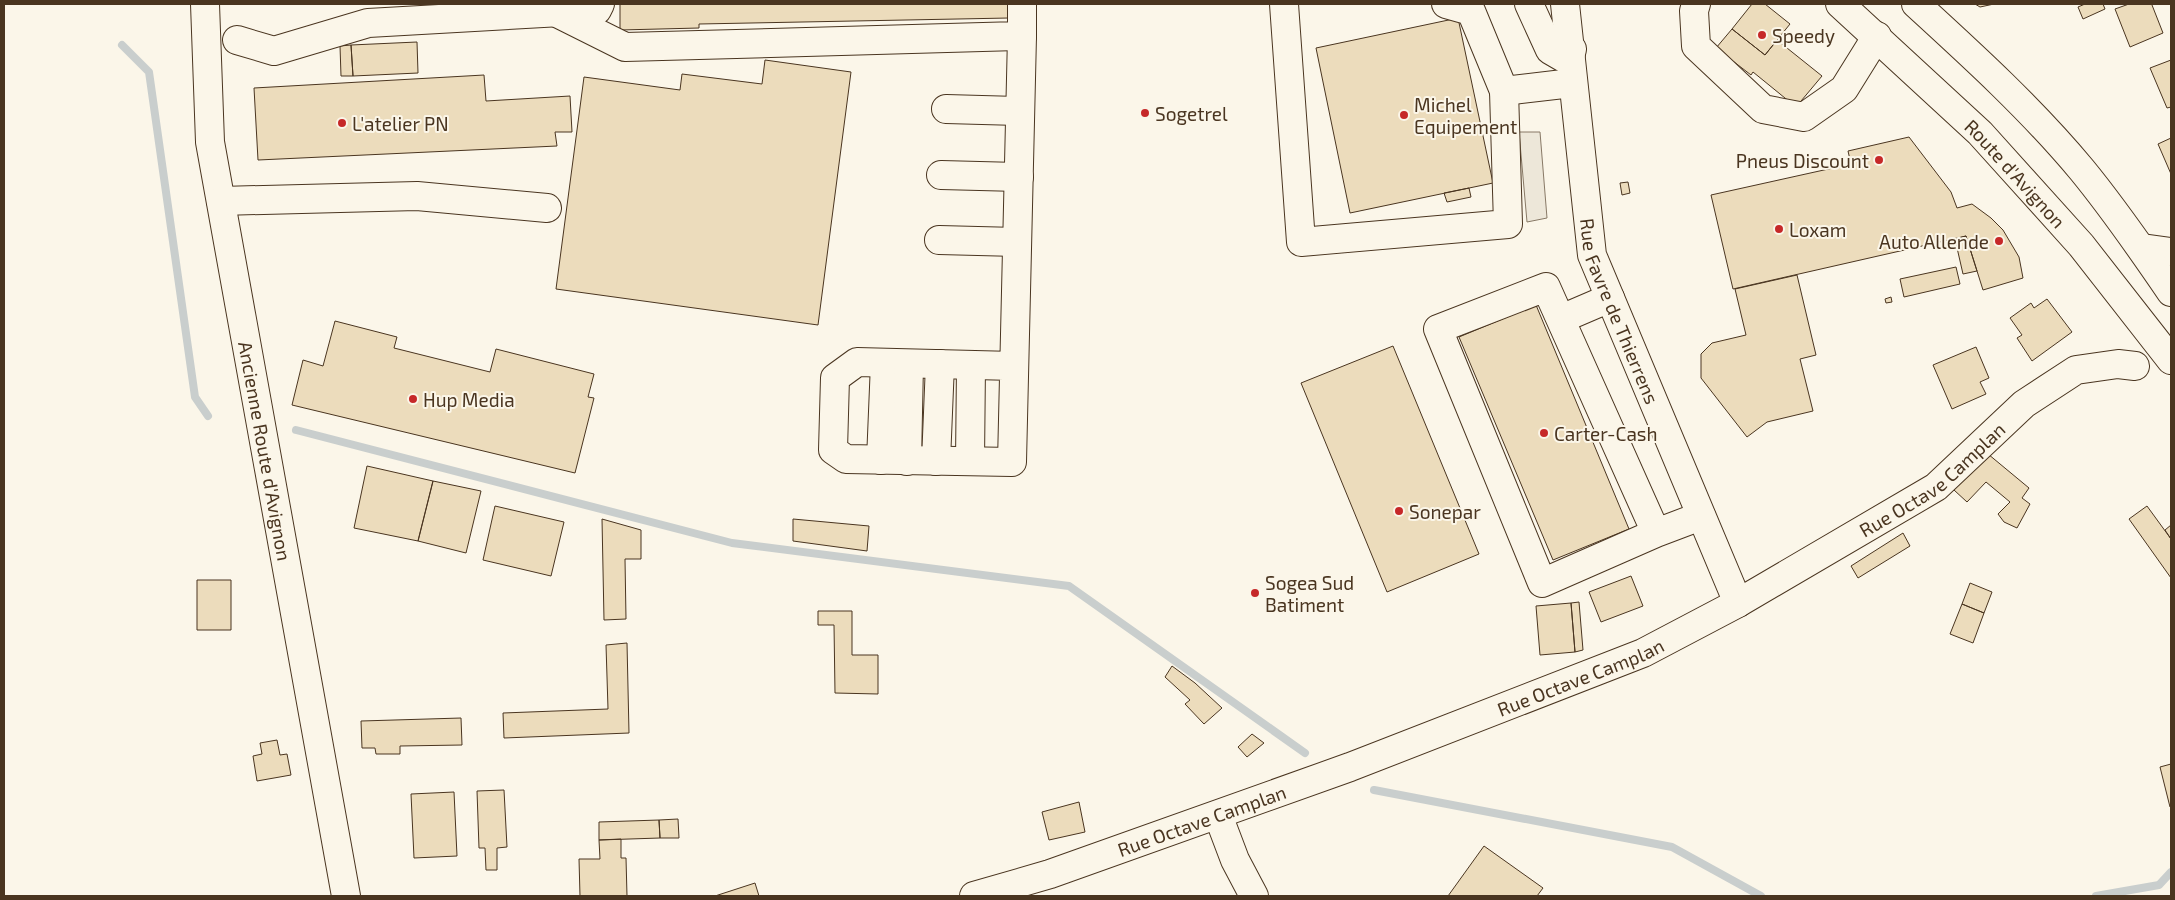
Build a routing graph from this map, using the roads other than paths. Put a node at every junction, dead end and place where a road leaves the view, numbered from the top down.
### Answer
1 (205, 4) edge
2 (600, 4) edge
3 (1022, 4) edge
4 (1284, 4) edge
5 (1446, 4) edge
6 (1529, 4) edge
7 (1565, 4) edge
8 (1584, 4) edge
9 (1696, 4) edge
10 (1840, 4) edge
11 (1916, 4) edge
12 (557, 13) junction
13 (354, 15) edge
14 (1022, 36) junction
15 (1877, 36) junction
16 (206, 42) junction
17 (1571, 72) junction
18 (1504, 91) junction
19 (946, 109) dead end
20 (1020, 111) junction
21 (941, 174) dead end
22 (1018, 177) junction
23 (221, 201) junction
24 (547, 208) dead end
25 (939, 240) dead end
26 (1017, 242) junction
27 (2142, 248) junction
28 (2171, 252) edge
29 (2171, 292) edge
30 (1610, 298) junction
31 (1561, 319) junction
32 (2171, 360) edge
33 (897, 363) junction
34 (940, 364) junction
35 (972, 365) junction
36 (1014, 366) junction
37 (2134, 366) dead end
38 (894, 460) junction
39 (936, 461) junction
40 (970, 461) junction
41 (1701, 516) junction
42 (1656, 533) junction
43 (1738, 603) junction
44 (1218, 815) junction
45 (1252, 894) edge
46 (346, 896) edge
47 (974, 896) edge

1 - 16 street, Ancienne Route d'Avignon
2 - 12 street
3 - 14 street
4 - 18 street
5 - 18 street
6 - 17 street
7 - 17 street, Rue Favre de Thierrens
8 - 17 street, Rue Favre de Thierrens
9 - 15 street
10 - 15 street, Route d'Avignon
11 - 27 street
12 - 13 street
12 - 14 street
13 - 16 street
14 - 20 street
15 - 32 street, Route d'Avignon
16 - 23 street, Ancienne Route d'Avignon
17 - 18 street
17 - 30 street, Rue Favre de Thierrens
19 - 20 street
20 - 22 street
21 - 22 street
22 - 26 street
23 - 24 street
23 - 46 street, Ancienne Route d'Avignon
25 - 26 street
26 - 36 street
27 - 28 street
27 - 29 street
30 - 31 street
30 - 41 street, Rue Favre de Thierrens
31 - 42 street
31 - 42 street
33 - 34 street
33 - 38 street
33 - 38 street
34 - 35 street
34 - 39 street
35 - 36 street
35 - 40 street
36 - 40 street
37 - 43 street, Rue Octave Camplan
38 - 39 street
39 - 40 street
41 - 42 street
41 - 43 street, Rue Favre de Thierrens
43 - 44 street, Rue Octave Camplan
44 - 45 street
44 - 47 street, Rue Octave Camplan

